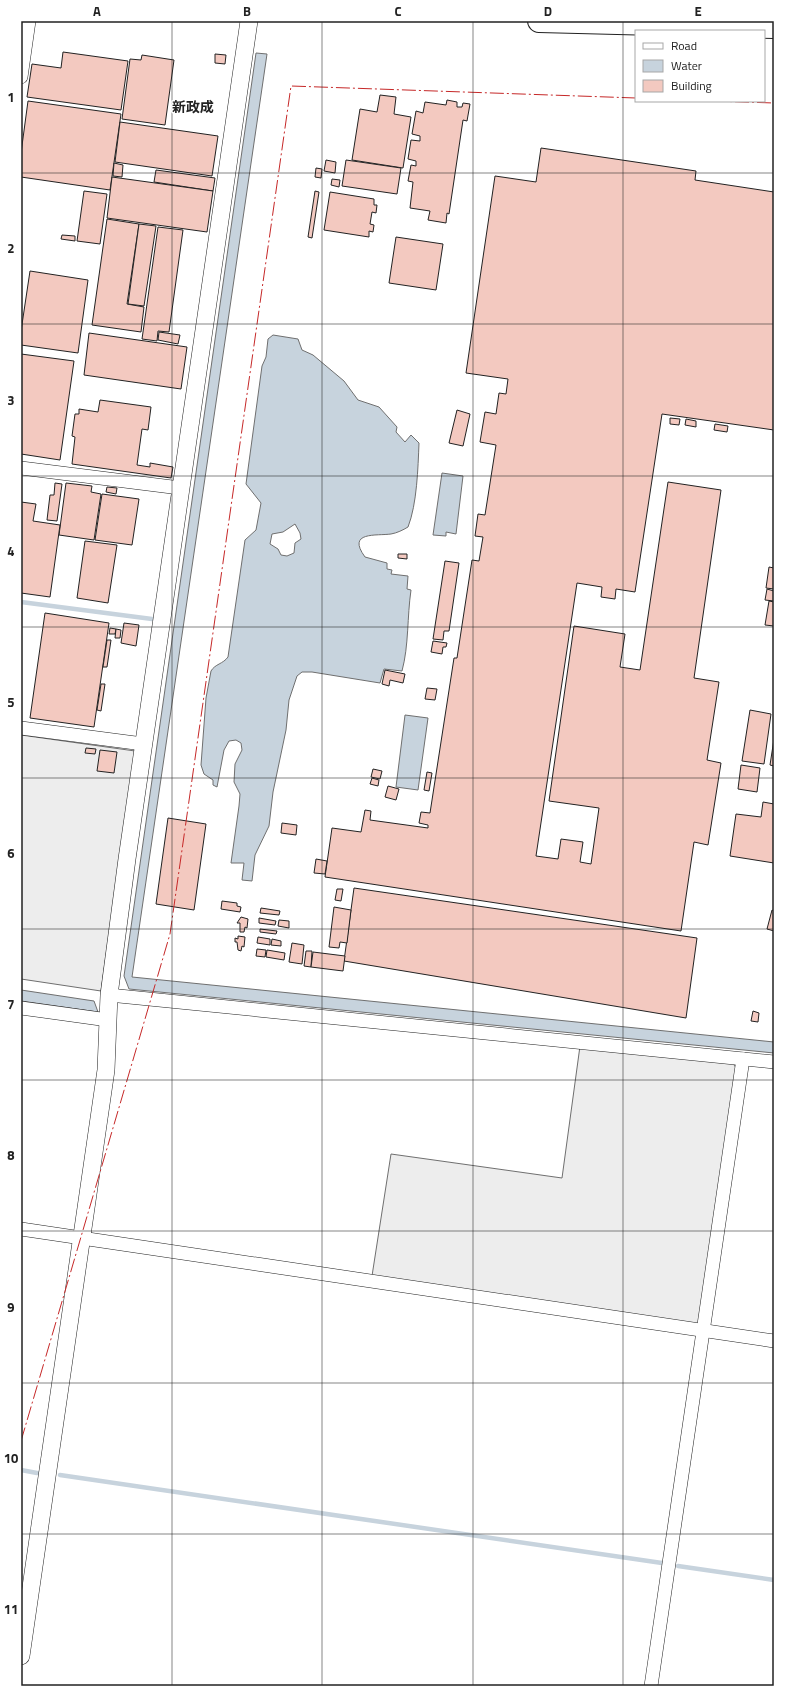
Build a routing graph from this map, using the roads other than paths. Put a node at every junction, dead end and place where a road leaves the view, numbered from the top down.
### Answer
1 (29, 21) edge
2 (249, 21) edge
3 (539, 21) edge
4 (774, 27) edge
5 (21, 77) edge
6 (21, 468) edge
7 (180, 488) junction
8 (21, 728) edge
9 (143, 744) junction
10 (109, 995) junction
11 (21, 1008) edge
12 (108, 1020) junction
13 (743, 1059) junction
14 (774, 1062) edge
15 (21, 1229) edge
16 (81, 1238) junction
17 (704, 1331) junction
18 (774, 1341) edge
19 (21, 1656) edge
20 (651, 1686) edge

1 - 5 street
2 - 7 street
3 - 4 highway
6 - 7 street
7 - 9 street
8 - 9 street
9 - 10 street
10 - 12 street
10 - 13 street
11 - 12 street
12 - 16 street
13 - 14 street
13 - 17 street
15 - 16 street
16 - 17 street
16 - 19 street
17 - 18 street
17 - 20 street

